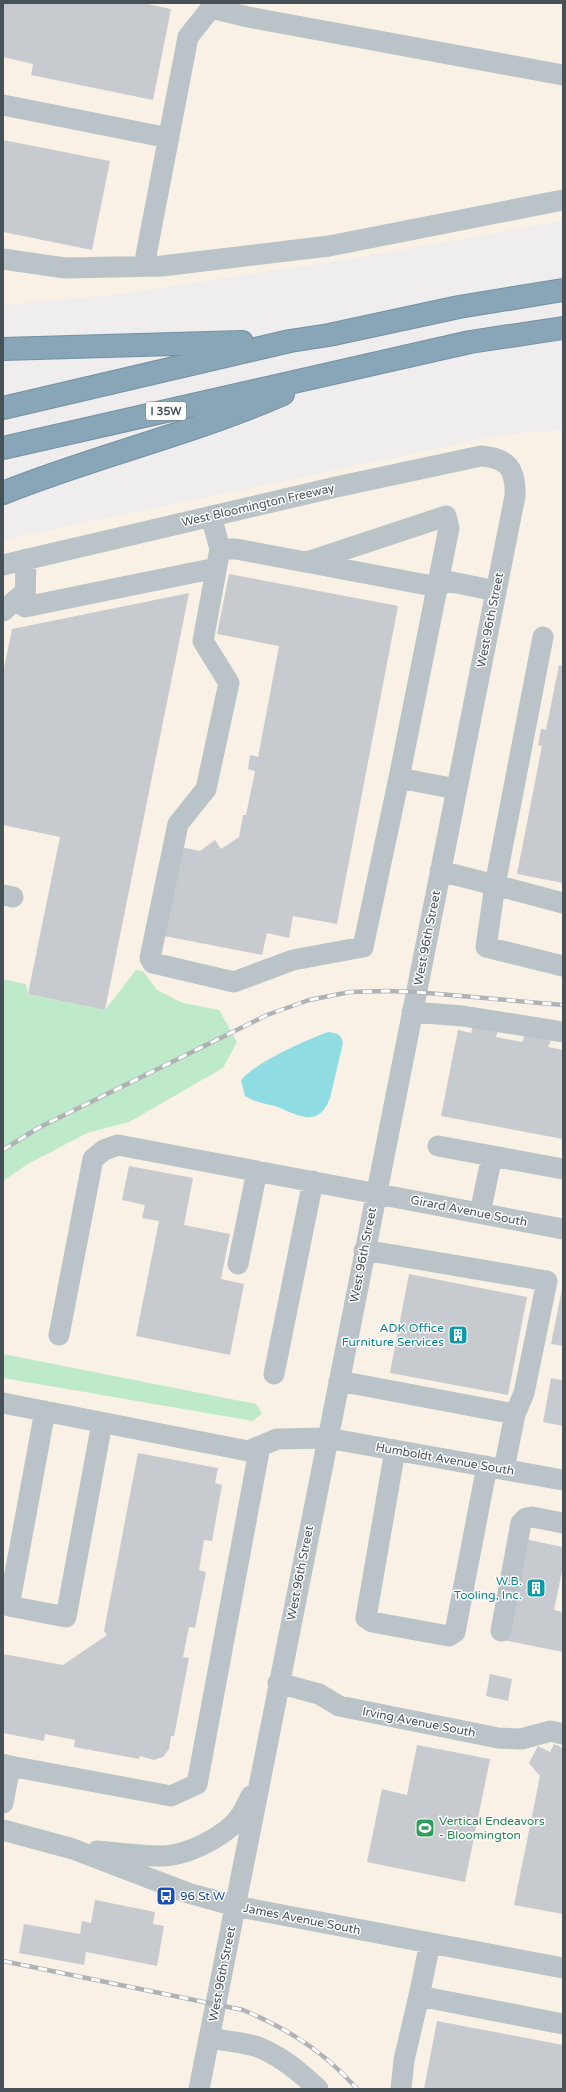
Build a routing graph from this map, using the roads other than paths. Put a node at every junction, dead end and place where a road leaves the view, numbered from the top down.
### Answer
1 (211, 6) edge
2 (563, 75) edge
3 (3, 105) edge
4 (169, 138) junction
5 (563, 200) edge
6 (3, 259) edge
7 (144, 266) junction
8 (563, 290) edge
9 (563, 328) edge
10 (290, 341) junction
11 (3, 349) edge
12 (329, 374) junction
13 (3, 408) edge
14 (3, 448) edge
15 (510, 470) joint
16 (3, 493) edge
17 (211, 516) junction
18 (218, 558) junction
19 (26, 559) junction
20 (307, 562) junction
21 (3, 564) edge
22 (438, 587) junction
23 (496, 590) junction
24 (25, 592) junction
25 (3, 611) edge
26 (543, 637) dead end
27 (399, 778) junction
28 (456, 789) junction
29 (440, 871) junction
30 (495, 885) junction
31 (563, 903) edge
32 (563, 966) edge
33 (412, 1012) junction
34 (563, 1032) edge
35 (438, 1146) dead end
36 (492, 1156) junction
37 (563, 1169) edge
38 (257, 1171) junction
39 (313, 1181) junction
40 (376, 1192) junction
41 (480, 1213) junction
42 (563, 1229) edge
43 (364, 1250) junction
44 (238, 1264) dead end
45 (58, 1335) dead end
46 (274, 1374) dead end
47 (338, 1381) junction
48 (3, 1403) edge
49 (45, 1411) junction
50 (515, 1414) junction
51 (102, 1422) junction
52 (327, 1438) junction
53 (260, 1446) junction
54 (395, 1450) junction
55 (495, 1468) junction
56 (563, 1480) edge
57 (563, 1524) edge
58 (502, 1631) dead end
59 (278, 1683) junction
60 (563, 1734) edge
61 (6, 1765) edge
62 (259, 1781) junction
63 (3, 1803) edge
64 (3, 1830) edge
65 (74, 1849) junction
66 (235, 1906) junction
67 (430, 1943) junction
68 (563, 1968) edge
69 (419, 1996) junction
70 (563, 2024) edge
71 (209, 2038) junction
72 (199, 2089) edge
73 (318, 2089) edge
74 (401, 2089) edge

1 - 2 street
1 - 4 street
3 - 4 street
4 - 7 street
5 - 7 street
6 - 7 street
8 - 10 highway
9 - 12 highway, I 35W
10 - 11 highway
10 - 13 highway
12 - 14 highway, I 35W
12 - 16 highway
15 - 17 street, West Bloomington Freeway
15 - 23 street, West 96th Street
17 - 18 street
17 - 19 street, West Bloomington Freeway
18 - 20 street
18 - 24 street
18 - 27 street
19 - 21 street, West Bloomington Freeway
19 - 24 street
20 - 22 street
20 - 22 street
22 - 23 street
22 - 27 street
23 - 28 street, West 96th Street
24 - 25 street
26 - 30 street
27 - 28 street
28 - 29 street, West 96th Street
29 - 30 street
29 - 33 street, West 96th Street
30 - 31 street
30 - 32 street
33 - 34 street
33 - 40 street, West 96th Street
35 - 36 street
36 - 37 street
36 - 41 street
38 - 39 street, Girard Avenue South
38 - 44 street
38 - 45 street, Girard Avenue South
39 - 40 street, Girard Avenue South
39 - 46 street
40 - 41 street, Girard Avenue South
40 - 43 street, West 96th Street
41 - 42 street, Girard Avenue South
43 - 47 street, West 96th Street
43 - 50 street
47 - 50 street
47 - 52 street, West 96th Street
48 - 49 street, Humboldt Avenue South
49 - 51 street, Humboldt Avenue South
49 - 51 street
50 - 55 street
51 - 53 street, Humboldt Avenue South
52 - 53 street, Humboldt Avenue South
52 - 54 street, Humboldt Avenue South
52 - 59 street, West 96th Street
53 - 61 street
54 - 55 street, Humboldt Avenue South
54 - 55 street
55 - 56 street, Humboldt Avenue South
57 - 58 street
59 - 60 street, Irving Avenue South
59 - 62 street, West 96th Street
61 - 63 street
62 - 65 street
62 - 66 street, West 96th Street
64 - 65 street, James Avenue South
65 - 66 street, James Avenue South
66 - 67 street, James Avenue South
66 - 71 street, West 96th Street
67 - 68 street, James Avenue South
67 - 69 street
69 - 70 street
69 - 74 street
71 - 72 street, West 96th Street
71 - 73 street

